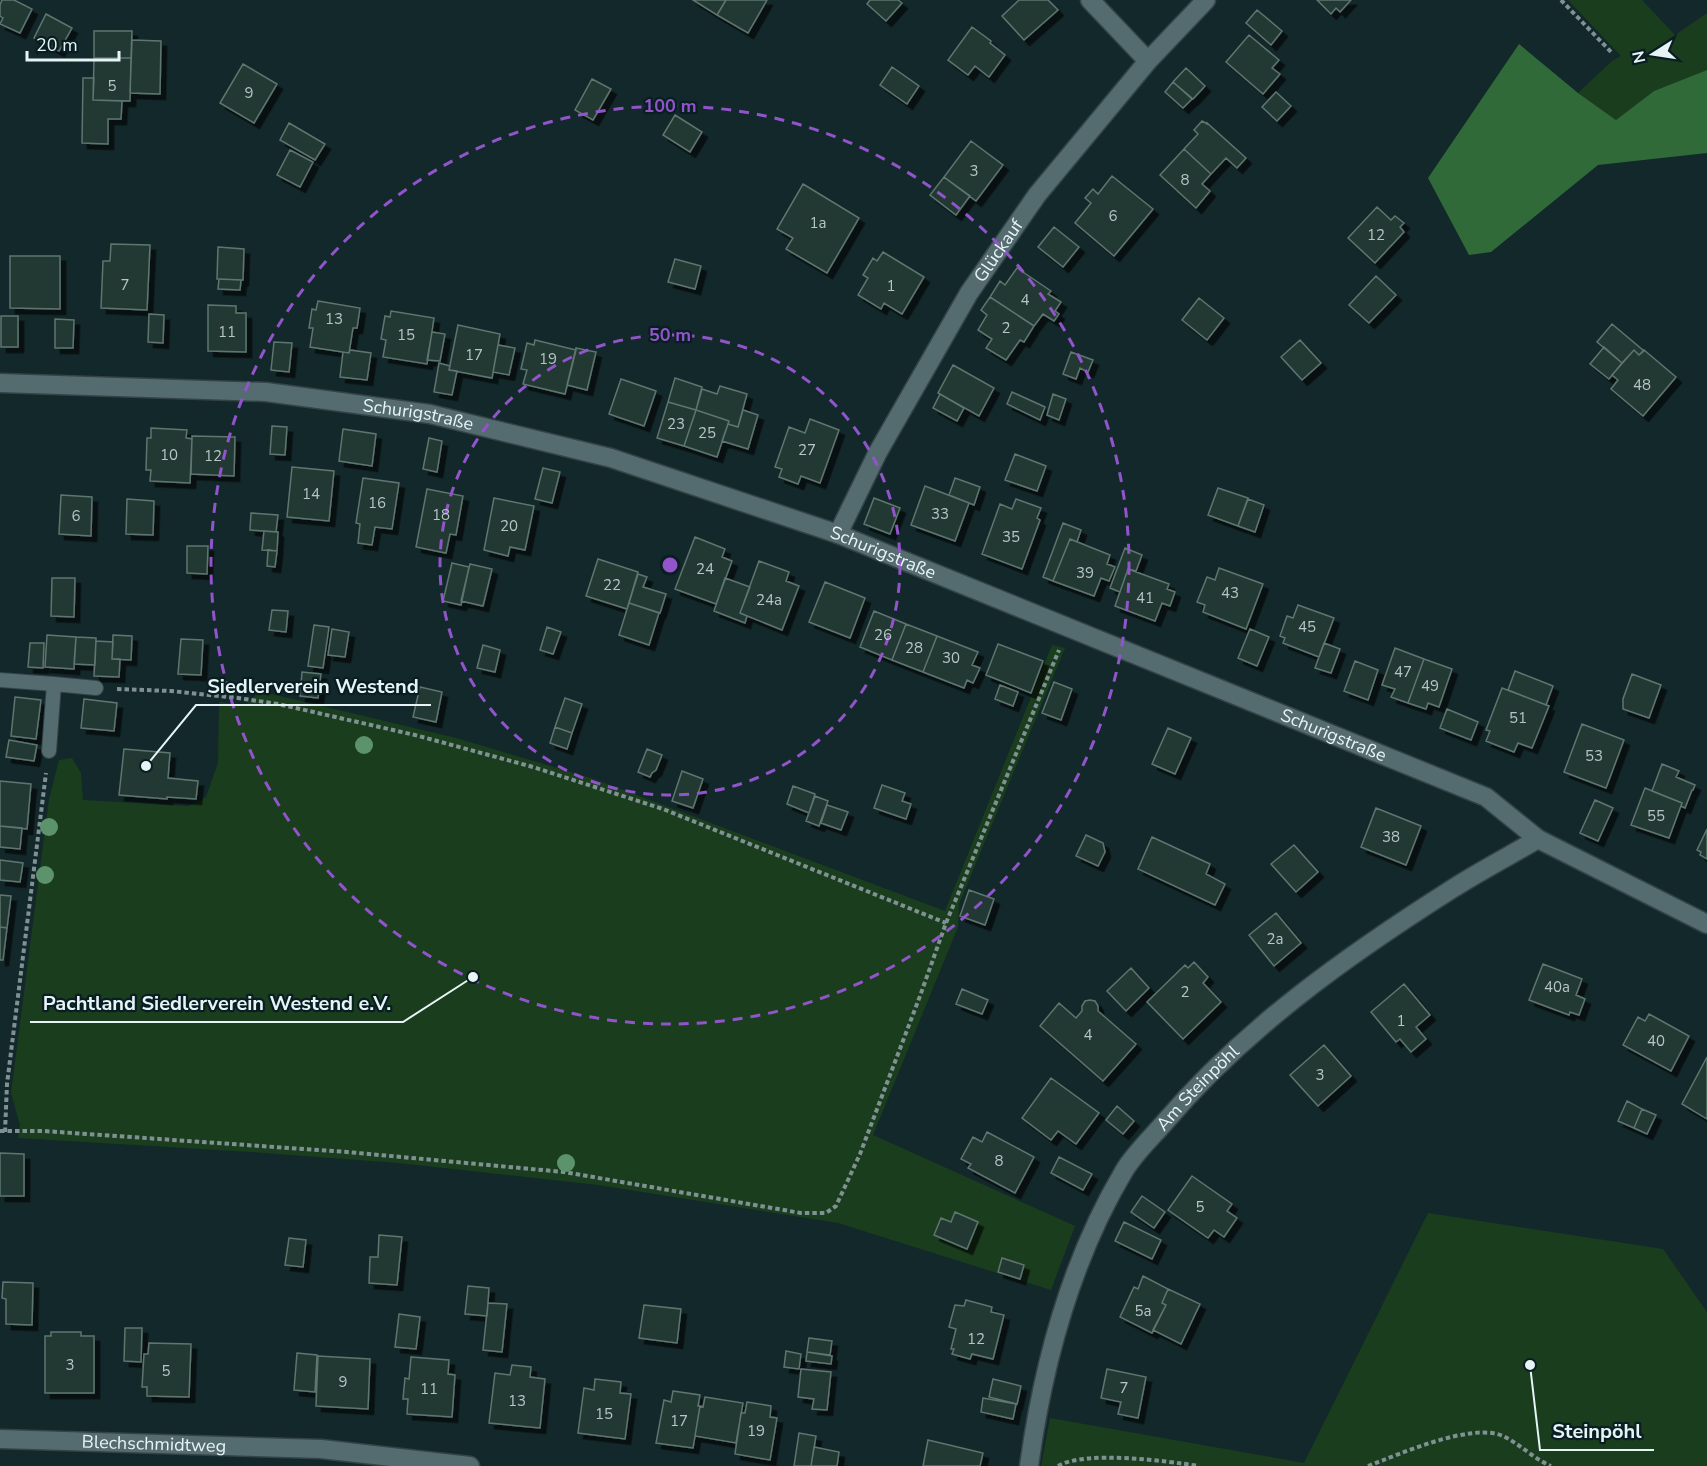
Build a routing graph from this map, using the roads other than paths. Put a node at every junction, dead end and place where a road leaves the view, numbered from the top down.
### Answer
1 (1090, 0) edge
2 (1206, 0) edge
3 (1148, 61) junction
4 (0, 383) edge
5 (838, 534) junction
6 (0, 680) edge
7 (54, 684) junction
8 (96, 688) road end
9 (49, 751) road end
10 (1538, 839) junction
11 (1707, 924) edge
12 (0, 1439) edge
13 (308, 1457) edge
14 (470, 1466) edge
15 (1029, 1466) edge

1 - 3 street
2 - 3 street, Glückauf
3 - 5 street, Glückauf
4 - 5 street, Schurigstraße
5 - 10 street, Schurigstraße
6 - 7 lane
7 - 8 lane
7 - 9 lane
10 - 11 street, Schurigstraße
10 - 15 street, Am Steinpöhl
12 - 13 street, Blechschmidtweg
13 - 14 street, Blechschmidtweg

